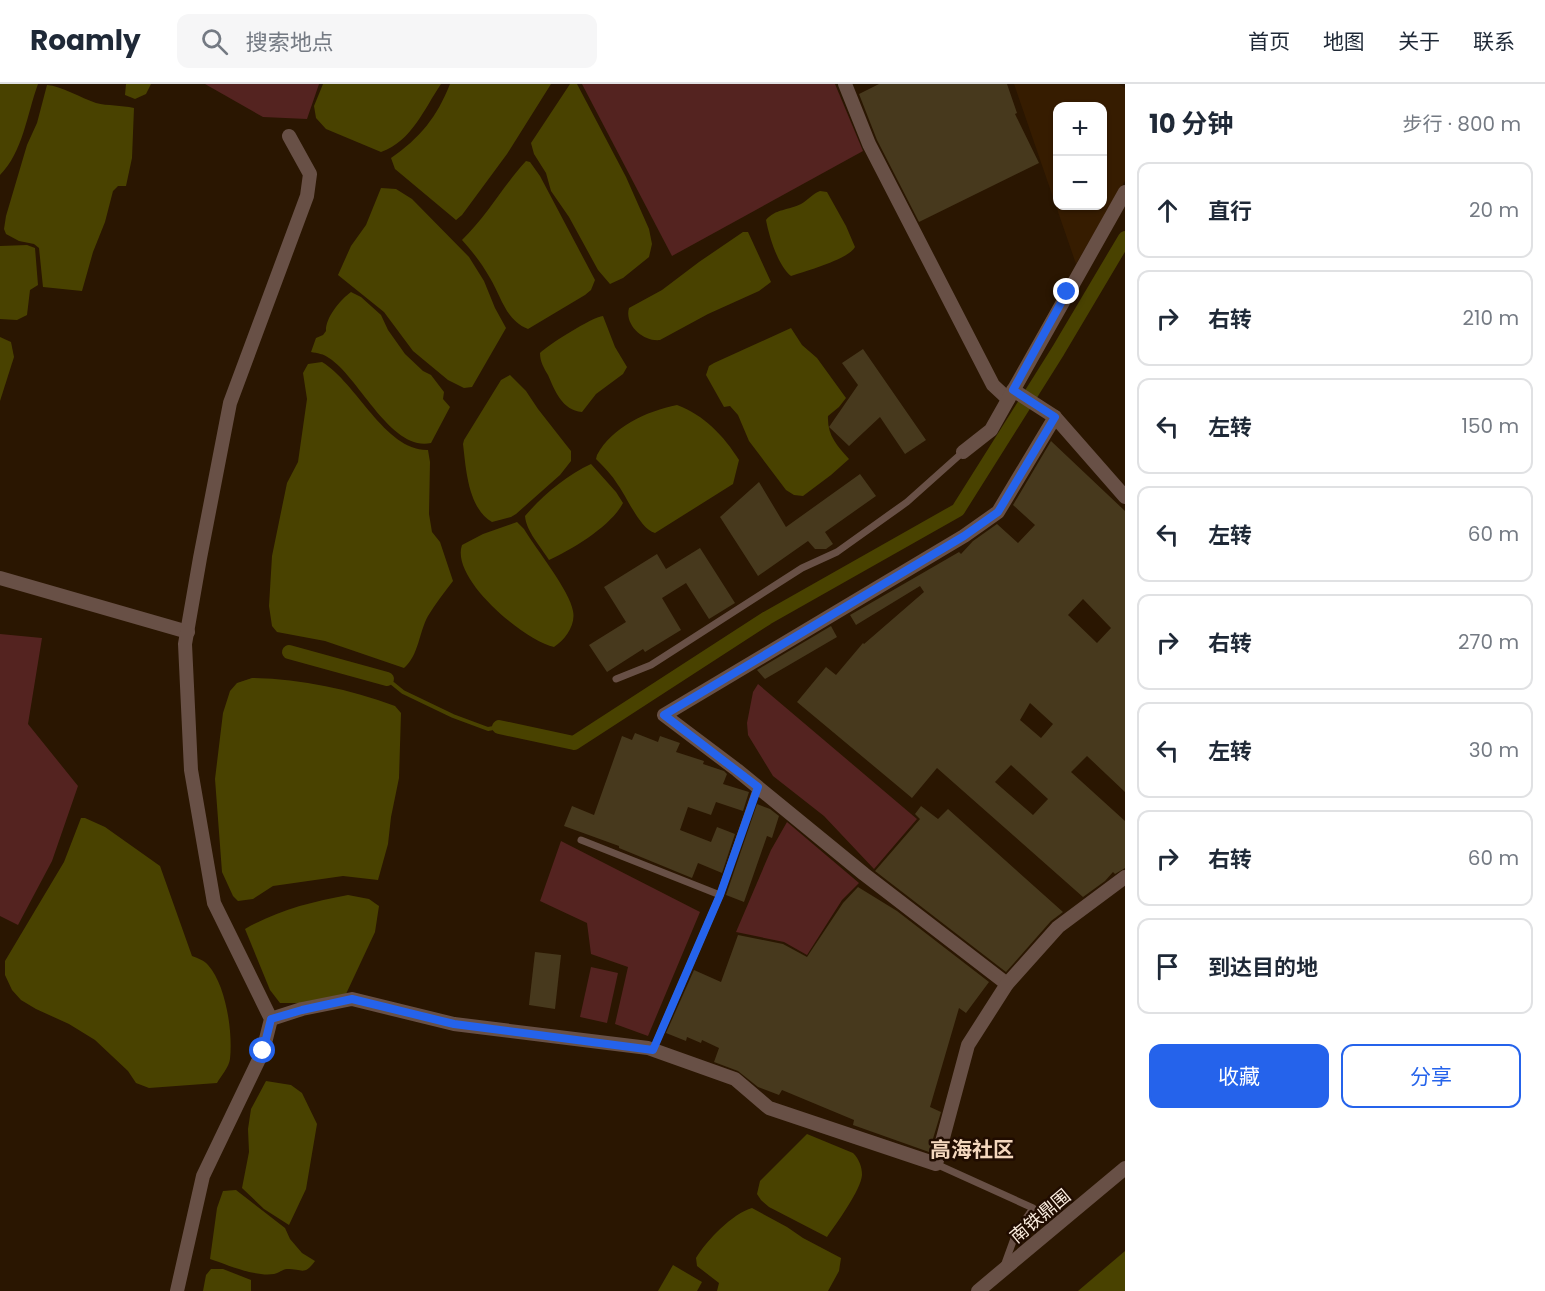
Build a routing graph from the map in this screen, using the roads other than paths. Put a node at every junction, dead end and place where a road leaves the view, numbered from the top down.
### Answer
1 (845, 84) edge
2 (290, 136) dead end
3 (1125, 192) edge
4 (1015, 395) junction
5 (1055, 417) junction
6 (963, 452) joint
7 (1125, 497) edge
8 (0, 578) edge
9 (188, 632) junction
10 (616, 679) dead end
11 (758, 787) junction
12 (581, 840) dead end
13 (1125, 877) edge
14 (720, 895) junction
15 (1007, 984) junction
16 (271, 1019) junction
17 (653, 1050) junction
18 (936, 1164) junction
19 (1125, 1168) edge
20 (1003, 1270) junction
21 (177, 1291) edge
22 (978, 1291) edge

1 - 4 street
2 - 9 street
3 - 4 street
4 - 5 street
4 - 6 street
5 - 7 street
5 - 11 street
6 - 10 lane
8 - 9 street
9 - 16 street
11 - 14 lane
11 - 15 street
12 - 14 lane
13 - 15 street
14 - 17 lane
15 - 18 street
16 - 17 street
16 - 21 street
17 - 18 street
18 - 20 lane
19 - 20 street, 南铁鼎围
20 - 22 street, 南铁鼎围

